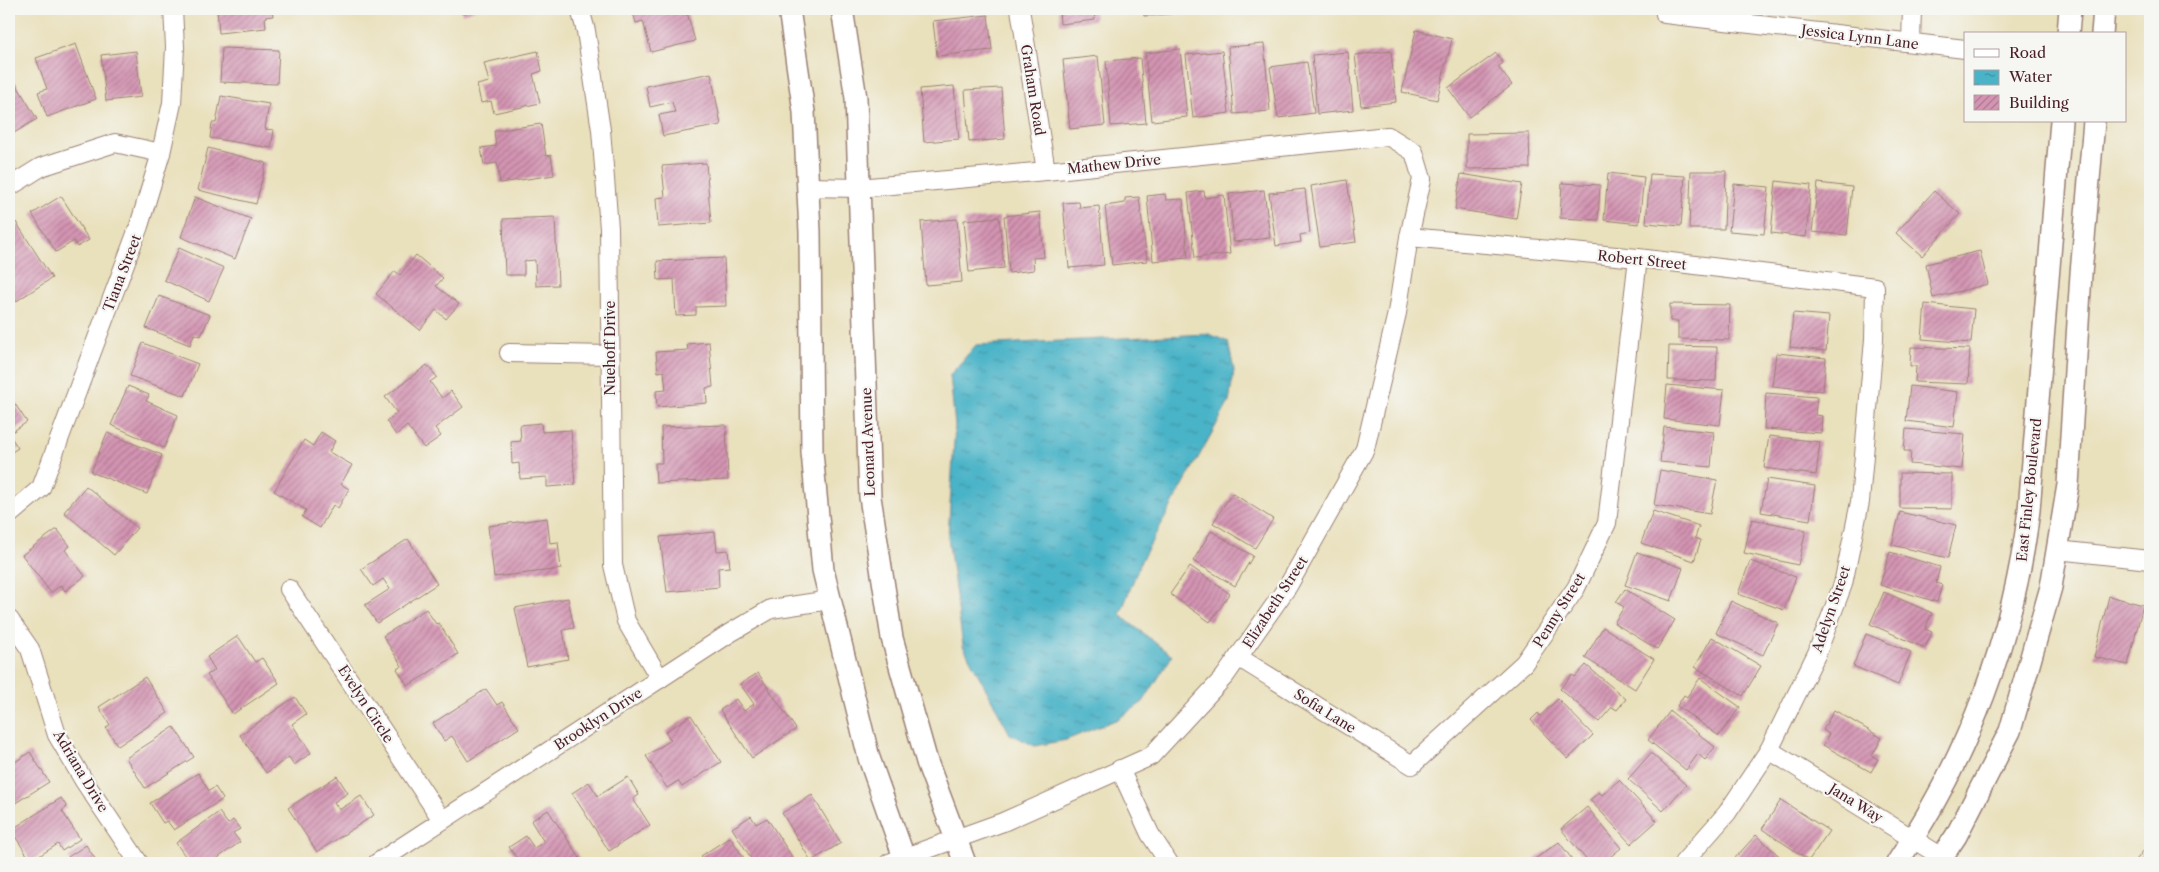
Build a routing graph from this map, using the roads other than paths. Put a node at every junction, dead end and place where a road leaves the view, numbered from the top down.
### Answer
1 (173, 9) edge
2 (580, 9) edge
3 (789, 9) edge
4 (842, 9) edge
5 (1020, 9) edge
6 (1912, 9) edge
7 (2070, 9) edge
8 (2104, 9) edge
9 (1664, 12) edge
10 (2068, 32) edge
11 (2102, 32) edge
12 (1910, 42) junction
13 (1964, 49) edge
14 (2061, 122) edge
15 (2094, 122) edge
16 (1414, 152) joint
17 (161, 153) junction
18 (1046, 171) junction
19 (808, 187) junction
20 (9, 188) edge
21 (859, 188) junction
22 (1409, 237) junction
23 (1638, 258) junction
24 (1875, 287) joint
25 (510, 353) dead end
26 (610, 355) junction
27 (9, 515) edge
28 (2057, 550) junction
29 (2150, 560) edge
30 (289, 588) dead end
31 (830, 600) junction
32 (9, 619) edge
33 (1238, 657) junction
34 (660, 678) junction
35 (1769, 750) junction
36 (1412, 765) joint
37 (1120, 769) junction
38 (442, 820) junction
39 (955, 838) junction
40 (1914, 839) junction
41 (1940, 860) edge
42 (899, 861) edge
43 (139, 863) edge
44 (376, 863) edge
45 (965, 863) edge
46 (1169, 863) edge
47 (1683, 863) edge
48 (1898, 863) edge

1 - 17 street, Tiana Street
2 - 26 street, Nuehoff Drive
3 - 19 street
4 - 21 street, Leonard Avenue
5 - 18 street, Graham Road
6 - 12 street
7 - 10 street
8 - 11 street
9 - 12 street, Jessica Lynn Lane
12 - 13 street, Jessica Lynn Lane
14 - 40 street, East Finley Boulevard
15 - 28 street
16 - 18 street, Mathew Drive
16 - 22 street, Elizabeth Street
17 - 20 street
17 - 27 street, Tiana Street
18 - 21 street, Mathew Drive
19 - 21 street, Mathew Drive
19 - 31 street
21 - 39 street, Leonard Avenue
22 - 23 street, Robert Street
22 - 33 street, Elizabeth Street
23 - 24 street, Robert Street
23 - 36 street, Penny Street
24 - 35 street, Adelyn Street
25 - 26 street
26 - 34 street, Nuehoff Drive
28 - 29 street
28 - 41 street
30 - 38 street, Evelyn Circle
31 - 34 street, Brooklyn Drive
31 - 42 street
32 - 43 street, Adriana Drive
33 - 36 street, Sofia Lane
33 - 37 street, Elizabeth Street
34 - 38 street, Brooklyn Drive
35 - 40 street, Jana Way
35 - 47 street, Adelyn Street
37 - 39 street, Elizabeth Street
37 - 46 street
38 - 44 street, Brooklyn Drive
39 - 42 street, Elizabeth Street
39 - 45 street, Leonard Avenue
40 - 41 street, Jana Way
40 - 48 street, East Finley Boulevard

